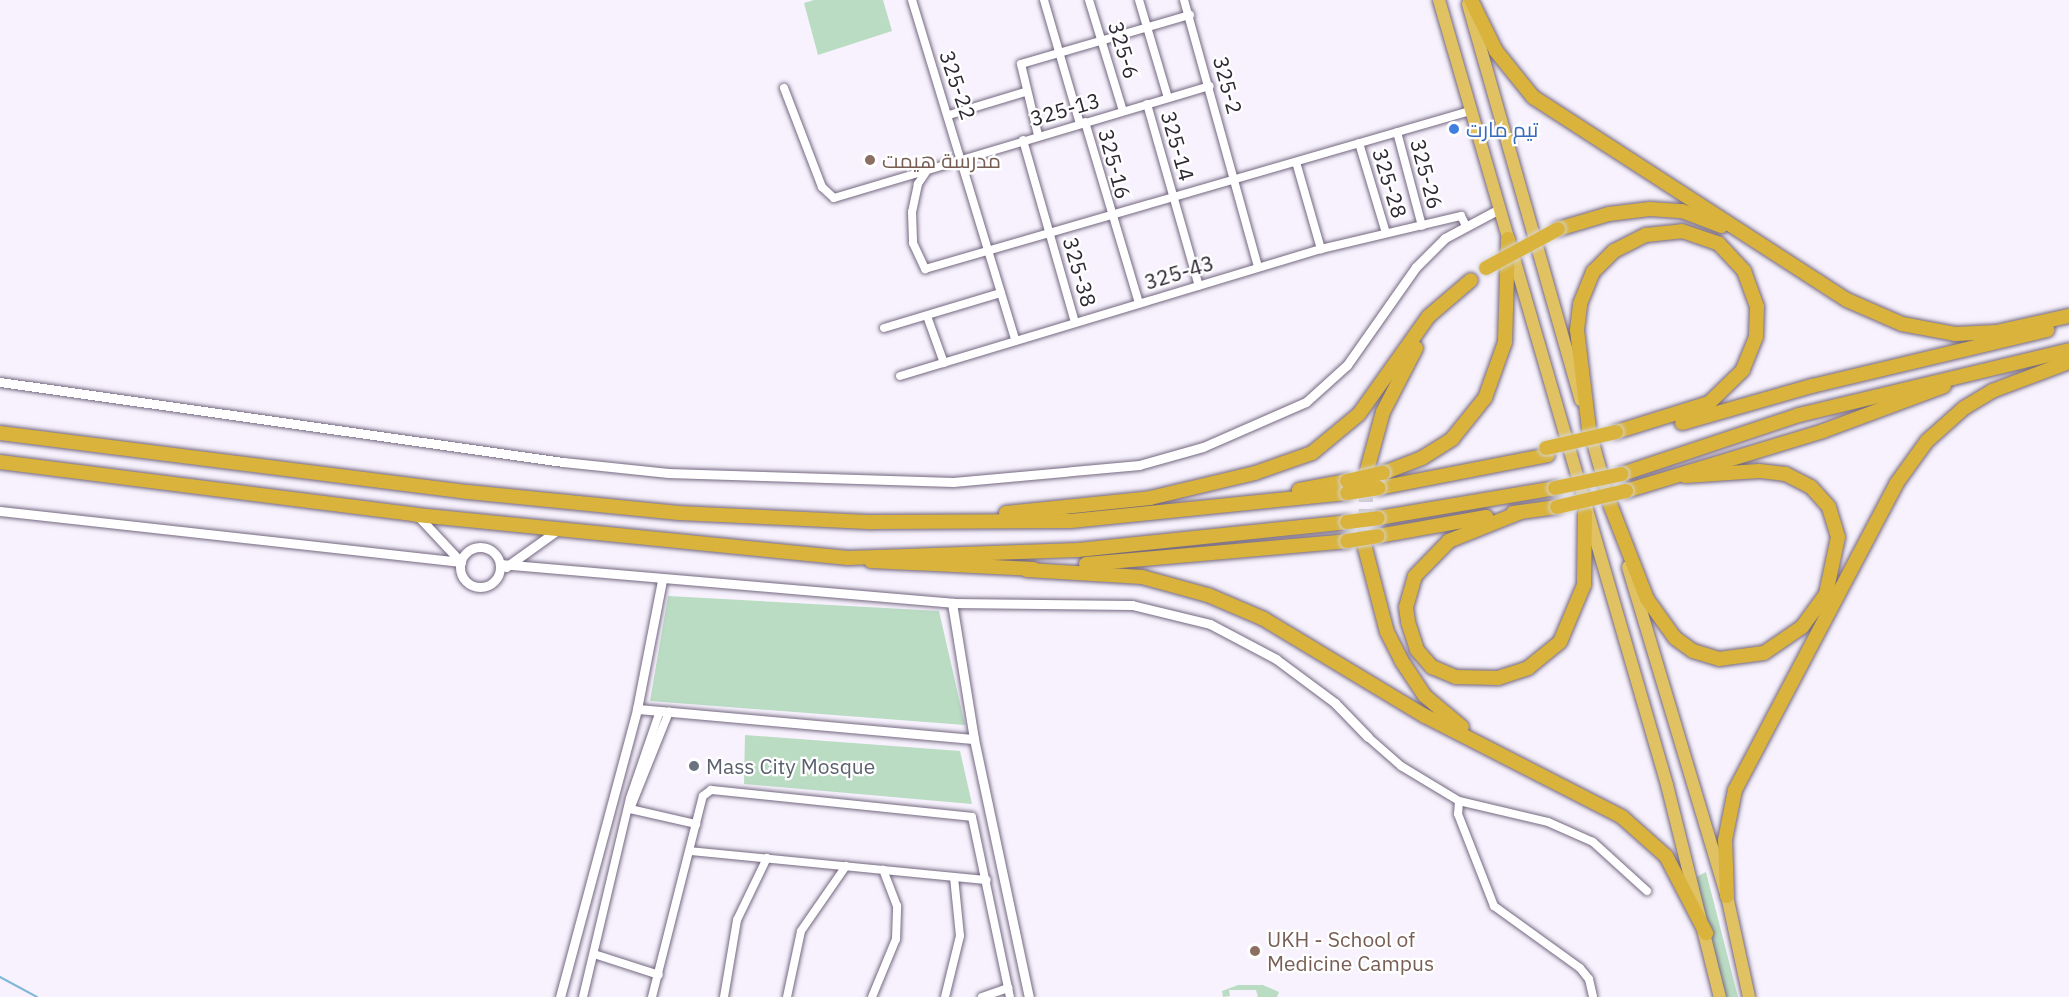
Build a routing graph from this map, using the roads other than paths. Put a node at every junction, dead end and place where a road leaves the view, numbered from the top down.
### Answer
1 (912, 0) edge
2 (1044, 0) edge
3 (1089, 0) edge
4 (1139, 0) edge
5 (1184, 0) edge
6 (1439, 0) edge
7 (1469, 0) edge
8 (1190, 15) junction
9 (1148, 26) junction
10 (1101, 39) junction
11 (1059, 51) junction
12 (1210, 86) junction
13 (784, 88) dead end
14 (1025, 92) junction
15 (1168, 98) junction
16 (1147, 104) junction
17 (1123, 111) junction
18 (1470, 111) junction
19 (949, 115) junction
20 (1082, 123) junction
21 (1397, 132) junction
22 (1038, 135) junction
23 (1023, 140) junction
24 (1359, 143) junction
25 (963, 157) junction
26 (1296, 162) junction
27 (930, 166) junction
28 (1234, 180) junction
29 (1173, 197) junction
30 (1499, 208) junction
31 (1109, 214) junction
32 (1422, 226) junction
33 (1466, 226) junction
34 (1050, 233) junction
35 (1386, 233) junction
36 (1508, 239) junction
37 (1753, 240) junction
38 (1321, 249) junction
39 (989, 251) junction
40 (1258, 267) junction
41 (1471, 280) junction
42 (1199, 286) junction
43 (1001, 293) junction
44 (1139, 303) junction
45 (2069, 315) edge
46 (927, 316) junction
47 (1076, 322) junction
48 (2069, 323) edge
49 (884, 328) dead end
50 (1015, 339) junction
51 (2069, 350) edge
52 (2069, 362) edge
53 (944, 363) junction
54 (1990, 367) junction
55 (900, 376) dead end
56 (0, 382) edge
57 (1589, 429) junction
58 (0, 433) edge
59 (1616, 436) junction
60 (0, 462) edge
61 (1367, 470) tunnel mouth
62 (1685, 476) junction
63 (1347, 487) junction
64 (1610, 504) junction
65 (0, 511) edge
66 (1521, 512) junction
67 (1585, 513) junction
68 (417, 514) junction
69 (873, 522) junction
70 (559, 529) junction
71 (1364, 544) tunnel mouth
72 (848, 558) junction
73 (461, 562) junction
74 (502, 567) junction
75 (1027, 570) junction
76 (662, 580) junction
77 (952, 603) junction
78 (637, 709) junction
79 (664, 711) junction
80 (1368, 737) joint
81 (974, 739) junction
82 (1505, 755) junction
83 (1460, 801) junction
84 (630, 809) junction
85 (696, 824) junction
86 (690, 851) junction
87 (767, 858) junction
88 (846, 866) junction
89 (883, 870) junction
90 (954, 877) junction
91 (987, 880) junction
92 (1647, 891) dead end
93 (1726, 896) junction
94 (1706, 933) junction
95 (594, 954) junction
96 (659, 972) junction
97 (1008, 988) junction
98 (560, 997) edge
99 (583, 997) edge
100 (652, 997) edge
101 (658, 997) edge
102 (724, 997) edge
103 (787, 997) edge
104 (872, 997) edge
105 (945, 997) edge
106 (982, 997) edge
107 (1010, 997) edge
108 (1029, 997) edge
109 (1593, 997) edge
110 (1720, 997) edge
111 (1749, 997) edge

1 - 19 street, 325-22
2 - 11 street, 325-16
3 - 10 street, 325-6
4 - 9 street
5 - 8 street, 325-2
6 - 18 highway
7 - 37 highway
7 - 57 highway
8 - 9 street
8 - 12 street, 325-2
9 - 10 street
9 - 15 street
10 - 11 street
10 - 17 street, 325-6
11 - 14 street
11 - 20 street, 325-16
12 - 15 street, 325-13
12 - 28 street, 325-2
13 - 27 street, 325-13
14 - 19 street
14 - 22 street
15 - 16 street, 325-13
16 - 17 street, 325-13
16 - 29 street, 325-14
17 - 20 street, 325-13
18 - 21 street
18 - 30 highway
19 - 25 street, 325-22
20 - 22 street, 325-13
20 - 31 street, 325-16
21 - 24 street
21 - 32 street, 325-26
22 - 23 street, 325-13
23 - 25 street, 325-13
23 - 34 street, 325-38
24 - 26 street
24 - 35 street, 325-28
25 - 27 street, 325-13
25 - 39 street, 325-22
26 - 28 street
26 - 38 street
27 - 39 street
28 - 29 street
28 - 40 street, 325-2
29 - 31 street
29 - 42 street, 325-14
30 - 33 street
30 - 36 highway
31 - 34 street
31 - 44 street, 325-16
32 - 33 street, 325-43
32 - 35 street, 325-43
33 - 56 street
34 - 39 street
34 - 47 street, 325-38
35 - 38 street, 325-43
36 - 63 highway, bridge
36 - 67 highway
37 - 41 highway, bridge
37 - 45 highway
38 - 40 street, 325-43
39 - 43 street, 325-22
40 - 42 street, 325-43
41 - 61 highway
41 - 69 highway
42 - 44 street, 325-43
43 - 46 street
43 - 50 street, 325-22
44 - 47 street, 325-43
46 - 49 street
46 - 53 street
47 - 50 street, 325-43
48 - 59 highway
50 - 53 street, 325-43
51 - 54 highway
52 - 93 highway
53 - 55 street, 325-43
54 - 62 highway
54 - 72 highway, bridge
57 - 59 highway
57 - 64 highway
58 - 69 highway
59 - 63 highway, bridge
60 - 68 highway
62 - 64 highway
62 - 66 highway, bridge
63 - 69 highway
64 - 93 highway
65 - 73 street
66 - 67 highway
66 - 75 highway, bridge
67 - 94 highway
68 - 70 highway
68 - 73 street
70 - 72 highway
70 - 74 street
71 - 82 highway
72 - 75 highway
73 - 74 street
73 - 74 street
74 - 76 street
75 - 82 highway
76 - 77 street
76 - 78 street
77 - 80 street
77 - 81 street
78 - 79 street
78 - 98 street
79 - 81 street
79 - 84 street
80 - 83 street
81 - 108 street
82 - 94 highway
83 - 92 street
83 - 109 street
84 - 85 street
84 - 95 street
85 - 86 street
85 - 91 street
86 - 87 street
86 - 96 street
87 - 88 street
87 - 102 street
88 - 89 street
88 - 103 street
89 - 90 street
89 - 104 street
90 - 91 street
90 - 105 street
91 - 97 street
93 - 111 highway
94 - 110 highway
95 - 96 street
95 - 99 street
96 - 100 street
96 - 101 street
97 - 106 street
97 - 107 street

